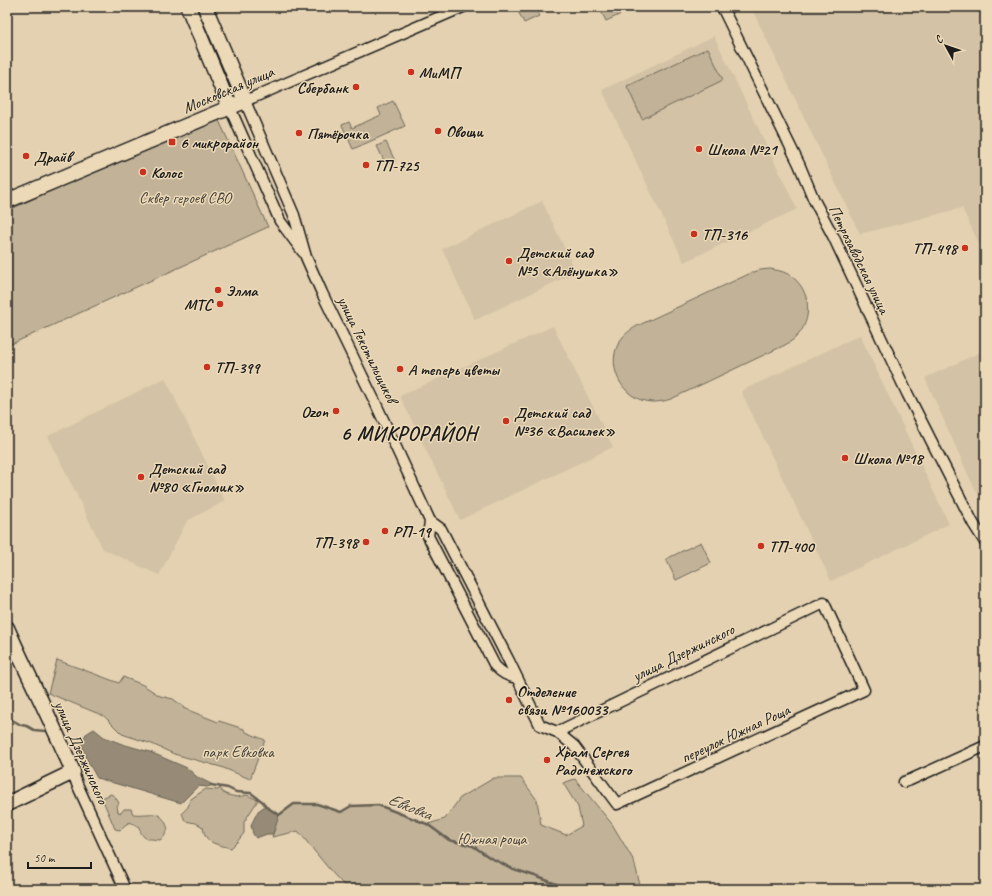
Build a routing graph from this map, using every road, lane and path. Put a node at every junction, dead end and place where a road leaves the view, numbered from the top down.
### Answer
1 (188, 7) edge
2 (205, 7) edge
3 (463, 7) edge
4 (722, 7) edge
5 (245, 101) junction
6 (230, 108) junction
7 (7, 201) edge
8 (294, 215) junction
9 (280, 222) junction
10 (306, 257) junction
11 (430, 521) junction
12 (985, 542) edge
13 (824, 603) joint
14 (7, 628) edge
15 (12, 653) edge
16 (517, 678) junction
17 (557, 732) junction
18 (985, 746) edge
19 (73, 772) junction
20 (904, 782) dead end
21 (7, 804) edge
22 (125, 889) edge

1 - 6 street, улица Текстильщиков
2 - 5 street, улица Текстильщиков
3 - 5 street, Московская улица
4 - 12 street, Петрозаводская улица
5 - 6 street, Московская улица
5 - 8 street, улица Текстильщиков
6 - 7 street, Московская улица
6 - 9 street, улица Текстильщиков
8 - 9 street
8 - 10 street, улица Текстильщиков
9 - 10 street, улица Текстильщиков
10 - 11 street, улица Текстильщиков
11 - 16 street, улица Текстильщиков
11 - 16 street, улица Текстильщиков
13 - 17 street, улица Дзержинского
13 - 17 street, переулок Южная Роща
14 - 15 street, улица Дзержинского
15 - 19 street, улица Дзержинского
16 - 17 street, улица Текстильщиков
18 - 20 street
19 - 21 street
19 - 22 street, улица Дзержинского

